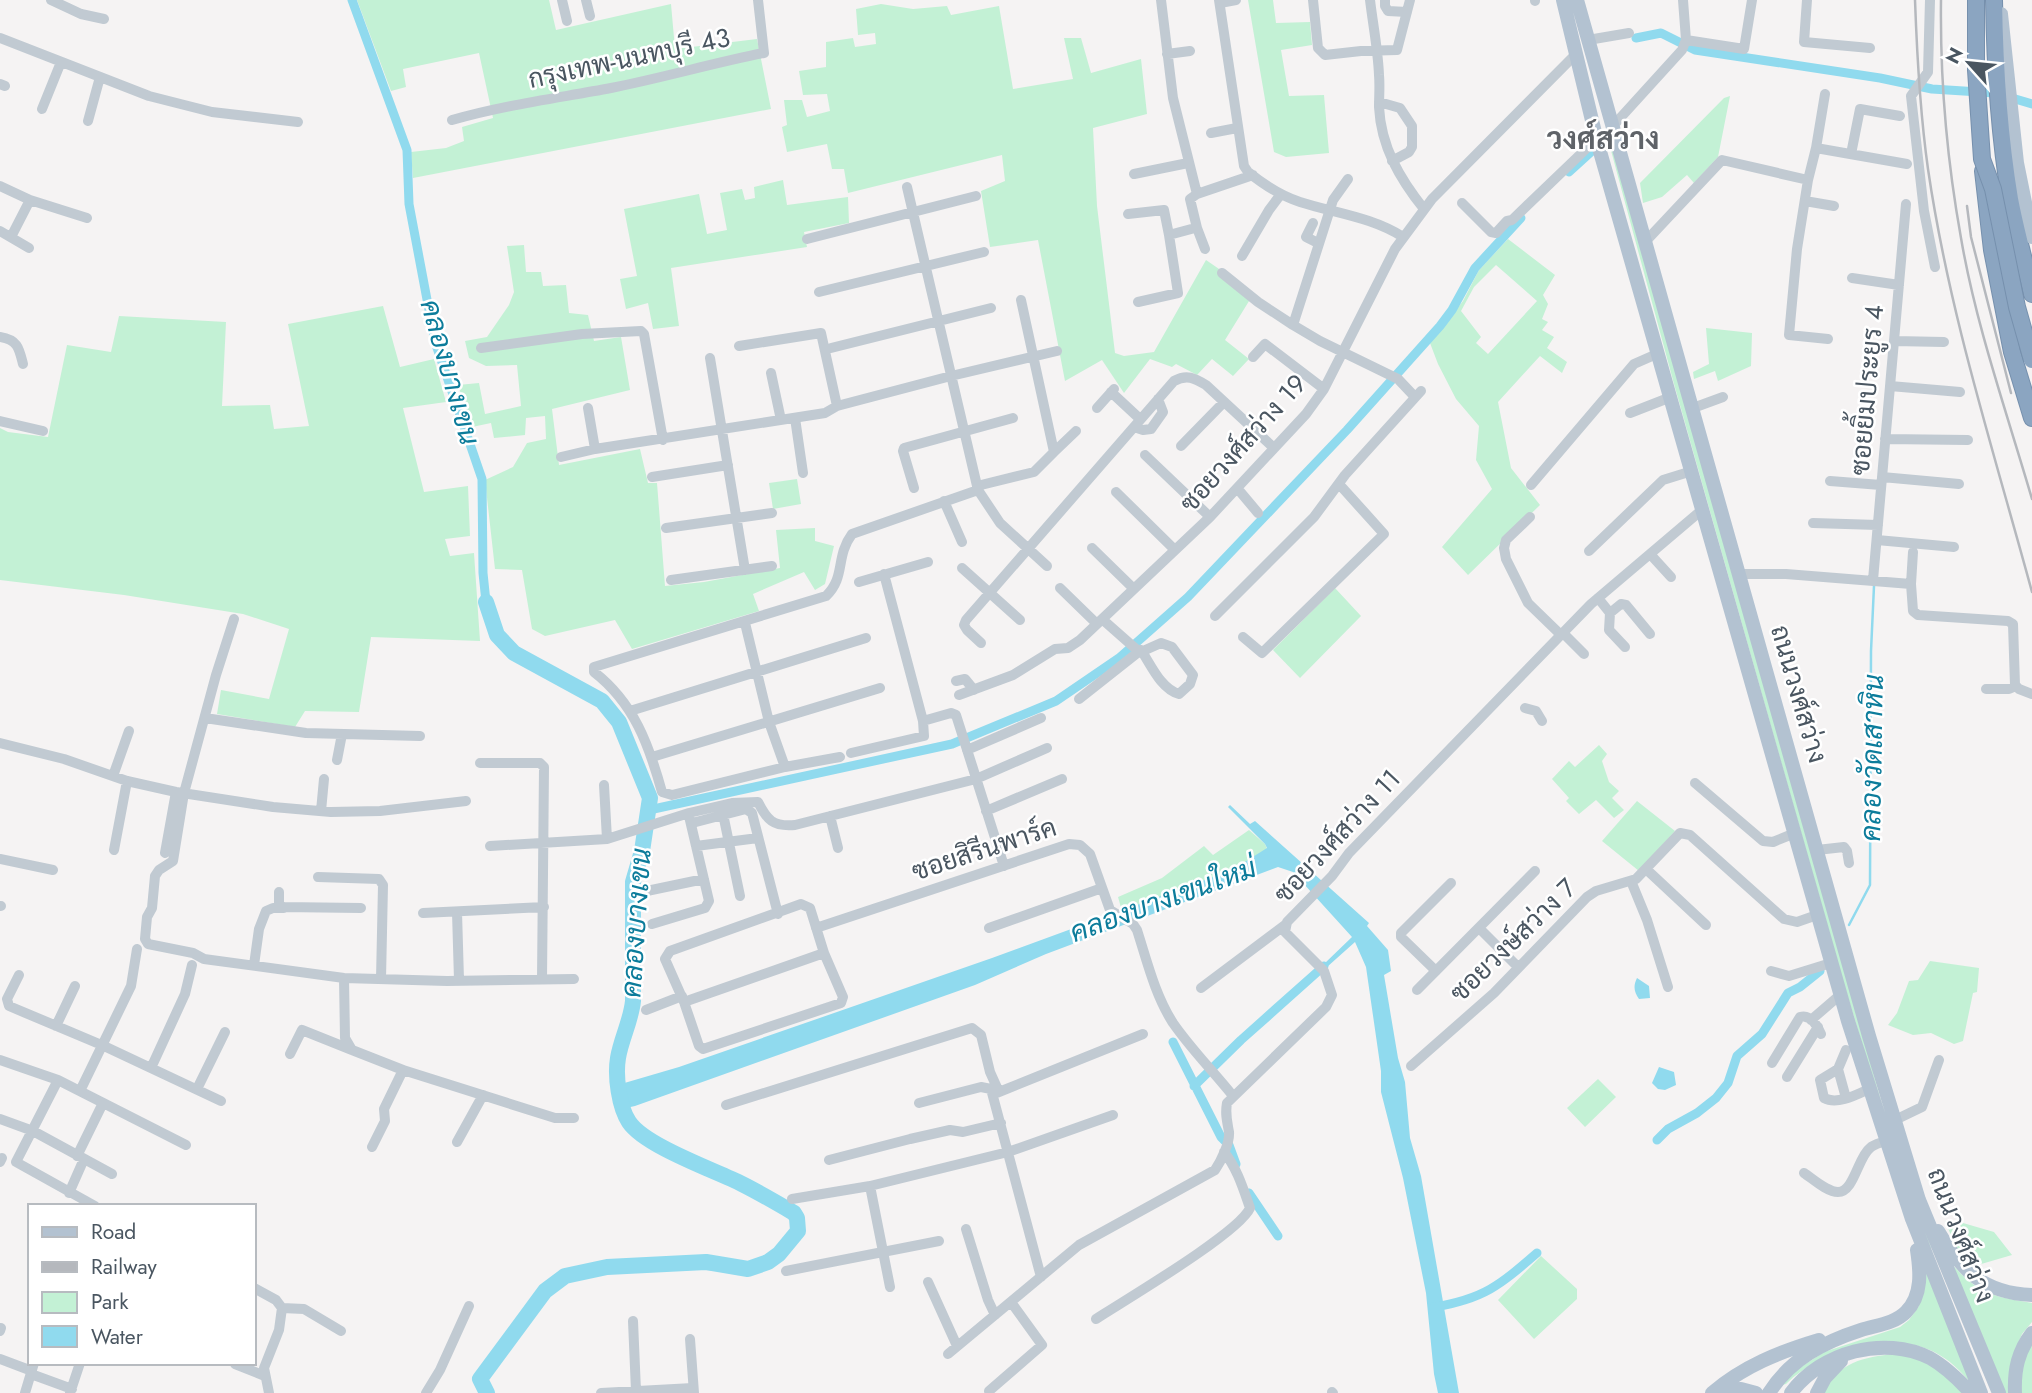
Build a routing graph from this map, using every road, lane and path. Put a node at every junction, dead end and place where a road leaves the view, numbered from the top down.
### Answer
1 (51, 0) edge
2 (562, 0) edge
3 (586, 0) edge
4 (758, 0) edge
5 (1161, 0) edge
6 (1236, 0) edge
7 (1313, 0) edge
8 (1370, 0) edge
9 (1385, 0) edge
10 (1410, 0) edge
11 (1556, 0) edge
12 (1563, 0) edge
13 (1577, 0) edge
14 (1683, 0) edge
15 (1752, 0) edge
16 (1807, 0) edge
17 (1930, 0) edge
18 (1976, 0) edge
19 (1982, 0) edge
20 (1994, 0) edge
21 (2000, 0) edge
22 (1220, 2) edge
23 (1407, 12) junction
24 (590, 16) dead end
25 (104, 19) dead end
26 (567, 22) dead end
27 (1629, 33) dead end
28 (0, 38) edge
29 (1588, 40) junction
30 (1684, 44) junction
31 (1870, 48) dead end
32 (1190, 51) dead end
33 (1377, 51) junction
34 (1575, 53) junction
35 (1167, 54) junction
36 (61, 62) junction
37 (100, 77) junction
38 (1825, 93) dead end
39 (1379, 102) junction
40 (42, 108) dead end
41 (1900, 116) dead end
42 (452, 120) dead end
43 (88, 121) dead end
44 (299, 122) dead end
45 (1612, 127) junction
46 (1237, 128) junction
47 (1211, 133) dead end
48 (1597, 141) junction
49 (1816, 148) junction
50 (1851, 154) junction
51 (1982, 159) junction
52 (1392, 161) junction
53 (1188, 163) junction
54 (1907, 164) dead end
55 (1135, 174) dead end
56 (1252, 175) junction
57 (1348, 179) dead end
58 (1808, 180) junction
59 (0, 186) edge
60 (906, 187) dead end
61 (1197, 194) junction
62 (1281, 194) junction
63 (976, 196) dead end
64 (2027, 197) edge
65 (30, 200) junction
66 (1805, 201) junction
67 (1462, 203) dead end
68 (1906, 204) dead end
69 (1834, 206) dead end
70 (1424, 209) junction
71 (1329, 211) junction
72 (912, 212) junction
73 (1128, 214) dead end
74 (87, 218) dead end
75 (1313, 223) dead end
76 (1197, 228) junction
77 (0, 231) edge
78 (1169, 235) junction
79 (11, 237) junction
80 (1403, 237) junction
81 (2032, 237) edge
82 (807, 239) dead end
83 (1645, 242) junction
84 (1318, 243) junction
85 (29, 248) dead end
86 (1205, 249) dead end
87 (984, 252) dead end
88 (1242, 256) dead end
89 (924, 267) junction
90 (1935, 267) dead end
91 (1222, 273) dead end
92 (1174, 275) junction
93 (1161, 278) dead end
94 (1852, 278) dead end
95 (1899, 285) junction
96 (819, 292) dead end
97 (2032, 294) edge
98 (1021, 300) dead end
99 (1138, 303) dead end
100 (991, 308) dead end
101 (937, 322) junction
102 (1293, 325) junction
103 (0, 337) edge
104 (1828, 340) dead end
105 (1894, 341) junction
106 (1944, 342) dead end
107 (2032, 343) edge
108 (739, 346) dead end
109 (481, 348) dead end
110 (831, 348) dead end
111 (1057, 351) dead end
112 (1344, 351) junction
113 (1659, 354) junction
114 (1033, 357) junction
115 (1253, 357) dead end
116 (710, 358) dead end
117 (2032, 360) edge
118 (23, 364) dead end
119 (771, 373) dead end
120 (951, 376) junction
121 (1890, 386) junction
122 (1324, 389) junction
123 (1960, 393) dead end
124 (1671, 397) junction
125 (1723, 397) dead end
126 (1224, 402) junction
127 (837, 406) junction
128 (588, 408) dead end
129 (1097, 408) dead end
130 (1693, 408) junction
131 (1630, 413) dead end
132 (795, 418) junction
133 (1013, 418) dead end
134 (2032, 418) edge
135 (780, 420) junction
136 (0, 421) edge
137 (1137, 423) junction
138 (722, 429) junction
139 (43, 431) dead end
140 (965, 431) junction
141 (1076, 431) dead end
142 (1885, 439) junction
143 (663, 440) junction
144 (1968, 440) dead end
145 (1181, 446) dead end
146 (1274, 448) junction
147 (595, 450) junction
148 (1054, 452) junction
149 (1145, 455) dead end
150 (561, 457) dead end
151 (728, 465) junction
152 (1692, 471) junction
153 (803, 473) dead end
154 (652, 477) dead end
155 (1830, 481) dead end
156 (1882, 481) junction
157 (1339, 484) junction
158 (1959, 484) dead end
159 (1531, 485) dead end
160 (915, 488) dead end
161 (978, 488) junction
162 (1237, 488) junction
163 (1116, 492) dead end
164 (944, 501) junction
165 (1703, 509) junction
166 (772, 513) dead end
167 (1258, 513) dead end
168 (1210, 517) junction
169 (1530, 517) dead end
170 (736, 518) junction
171 (1813, 523) dead end
172 (1878, 525) junction
173 (666, 528) dead end
174 (1877, 540) junction
175 (962, 542) dead end
176 (1954, 547) dead end
177 (1092, 548) dead end
178 (1028, 550) junction
179 (1175, 550) junction
180 (1589, 551) dead end
181 (1913, 552) dead end
182 (1650, 554) junction
183 (928, 562) dead end
184 (772, 566) dead end
185 (1047, 566) dead end
186 (962, 568) dead end
187 (745, 570) junction
188 (884, 574) junction
189 (1739, 574) junction
190 (1671, 577) dead end
191 (671, 580) dead end
192 (1873, 580) junction
193 (859, 582) dead end
194 (1911, 584) junction
195 (1060, 588) dead end
196 (1134, 589) junction
197 (990, 593) junction
198 (1598, 598) junction
199 (1610, 613) junction
200 (1215, 616) dead end
201 (234, 619) dead end
202 (1020, 620) dead end
203 (1099, 622) junction
204 (745, 623) junction
205 (1562, 634) junction
206 (1650, 634) dead end
207 (1243, 637) dead end
208 (866, 638) dead end
209 (981, 643) dead end
210 (1625, 647) dead end
211 (1141, 650) junction
212 (1584, 654) dead end
213 (756, 672) junction
214 (956, 681) dead end
215 (2016, 686) junction
216 (880, 688) dead end
217 (1986, 689) dead end
218 (974, 690) junction
219 (2032, 694) edge
220 (959, 695) dead end
221 (1079, 699) dead end
222 (1525, 708) dead end
223 (630, 711) junction
224 (205, 718) junction
225 (1041, 719) dead end
226 (923, 721) junction
227 (1542, 721) dead end
228 (769, 722) junction
229 (129, 731) dead end
230 (342, 734) junction
231 (420, 737) dead end
232 (0, 743) edge
233 (1047, 748) dead end
234 (967, 750) junction
235 (851, 753) dead end
236 (653, 757) junction
237 (840, 757) dead end
238 (337, 760) dead end
239 (480, 763) dead end
240 (785, 767) junction
241 (113, 776) junction
242 (324, 779) dead end
243 (976, 779) junction
244 (1062, 779) dead end
245 (127, 780) junction
246 (1695, 783) dead end
247 (604, 785) dead end
248 (180, 792) junction
249 (466, 801) dead end
250 (321, 811) junction
251 (986, 811) junction
252 (723, 814) junction
253 (830, 817) junction
254 (692, 818) junction
255 (1795, 833) junction
256 (758, 838) junction
257 (607, 839) junction
258 (729, 842) junction
259 (544, 843) junction
260 (489, 846) dead end
261 (696, 846) junction
262 (838, 848) dead end
263 (114, 850) dead end
264 (1817, 850) junction
265 (165, 853) dead end
266 (0, 859) edge
267 (1849, 863) dead end
268 (1004, 866) junction
269 (1646, 869) junction
270 (54, 870) dead end
271 (1535, 871) dead end
272 (318, 877) dead end
273 (704, 879) junction
274 (1631, 881) junction
275 (1451, 883) dead end
276 (1102, 888) junction
277 (279, 892) dead end
278 (642, 892) dead end
279 (740, 896) dead end
280 (544, 907) junction
281 (284, 908) junction
282 (361, 908) dead end
283 (457, 912) junction
284 (423, 913) dead end
285 (778, 914) junction
286 (1817, 915) junction
287 (652, 923) dead end
288 (1285, 925) junction
289 (1706, 925) dead end
290 (816, 928) junction
291 (989, 928) dead end
292 (1479, 928) junction
293 (137, 948) dead end
294 (824, 953) junction
295 (1831, 963) junction
296 (192, 965) dead end
297 (254, 965) junction
298 (1518, 967) junction
299 (1436, 971) junction
300 (1771, 971) dead end
301 (19, 975) dead end
302 (344, 978) junction
303 (381, 979) junction
304 (542, 979) junction
305 (574, 979) dead end
306 (459, 980) junction
307 (75, 986) dead end
308 (1668, 987) dead end
309 (1201, 988) dead end
310 (1417, 990) dead end
311 (1840, 995) junction
312 (683, 999) junction
313 (646, 1010) dead end
314 (56, 1026) junction
315 (1816, 1027) junction
316 (225, 1032) dead end
317 (1143, 1034) dead end
318 (104, 1046) junction
319 (352, 1050) junction
320 (1846, 1050) dead end
321 (290, 1054) dead end
322 (1939, 1060) dead end
323 (1, 1062) edge
324 (1772, 1063) dead end
325 (1411, 1066) dead end
326 (151, 1068) junction
327 (1838, 1069) junction
328 (403, 1070) junction
329 (1787, 1077) dead end
330 (58, 1080) junction
331 (197, 1089) junction
332 (1869, 1089) junction
333 (80, 1091) junction
334 (997, 1093) junction
335 (483, 1096) junction
336 (1233, 1096) junction
337 (1846, 1098) junction
338 (221, 1101) dead end
339 (919, 1103) dead end
340 (103, 1104) junction
341 (726, 1105) dead end
342 (1112, 1115) dead end
343 (574, 1118) dead end
344 (0, 1119) edge
345 (1895, 1120) junction
346 (1001, 1124) junction
347 (33, 1131) junction
348 (1886, 1140) junction
349 (457, 1142) dead end
350 (186, 1145) dead end
351 (1226, 1145) junction
352 (372, 1147) dead end
353 (1007, 1152) junction
354 (80, 1158) junction
355 (829, 1160) dead end
356 (1804, 1172) dead end
357 (112, 1174) dead end
358 (870, 1186) junction
359 (69, 1193) junction
360 (792, 1199) dead end
361 (1919, 1200) junction
362 (91, 1204) edge
363 (1912, 1219) junction
364 (966, 1229) dead end
365 (939, 1241) dead end
366 (884, 1253) junction
367 (786, 1271) dead end
368 (1041, 1277) junction
369 (928, 1282) dead end
370 (890, 1287) dead end
371 (256, 1289) edge
372 (2032, 1295) edge
373 (1011, 1302) junction
374 (469, 1306) dead end
375 (282, 1308) junction
376 (995, 1315) junction
377 (1096, 1319) dead end
378 (633, 1321) dead end
379 (1861, 1330) junction
380 (341, 1331) dead end
381 (2031, 1333) edge
382 (690, 1339) dead end
383 (1867, 1349) junction
384 (0, 1359) edge
385 (79, 1365) edge
386 (238, 1365) edge
387 (32, 1369) edge
388 (265, 1376) junction
389 (71, 1391) edge
390 (636, 1391) junction
391 (694, 1391) edge
392 (989, 1391) edge
393 (25, 1393) edge
394 (269, 1393) edge
395 (426, 1393) edge
396 (600, 1393) edge
397 (1712, 1393) edge
398 (1718, 1393) edge
399 (1756, 1393) edge
400 (1769, 1393) edge
401 (1791, 1393) edge
402 (1817, 1393) edge
403 (1971, 1393) edge
404 (1981, 1393) edge
405 (1999, 1393) edge
406 (2015, 1393) edge

1 - 25 street
2 - 26 street
3 - 24 street
4 - 42 street, กรุงเทพ-นนทบุรี 43
5 - 35 street
6 - 22 street
7 - 33 street
8 - 33 street
9 - 23 street
10 - 23 street
11 - 34 main road, ถนนวงศ์สว่าง
12 - 34 main road, ถนนวงศ์สว่าง
13 - 29 main road, ถนนวงศ์สว่าง
14 - 30 street
15 - 30 street
16 - 31 street
17 - 90 street
18 - 51 highway, bridge
19 - 107 main road
20 - 97 highway
21 - 64 main road
22 - 46 street
23 - 33 street
27 - 29 street
28 - 36 street
29 - 45 main road, ถนนวงศ์สว่าง
30 - 45 street
32 - 35 street
33 - 39 street
34 - 48 main road, ถนนวงศ์สว่าง
34 - 70 street, ซอยวงศ์สว่าง 19
35 - 53 street
36 - 37 street
36 - 40 street
37 - 43 street
37 - 44 street
38 - 49 street
39 - 52 street
39 - 52 street
41 - 50 street
45 - 83 main road, ถนนวงศ์สว่าง
46 - 47 street
46 - 56 street
48 - 67 street
48 - 113 main road, ถนนวงศ์สว่าง
49 - 50 street
49 - 58 street
50 - 54 street
51 - 117 highway, bridge
51 - 134 highway, bridge
52 - 70 street
53 - 55 street
53 - 61 street
56 - 61 street
56 - 62 street
57 - 71 street
58 - 66 street
58 - 83 street
59 - 65 street
60 - 72 street
61 - 76 street
62 - 71 street
62 - 88 street
63 - 72 street
64 - 81 main road
65 - 74 street
65 - 79 street
66 - 69 street
66 - 104 street
68 - 95 street, ซอยยิ้มประยูร 4
70 - 80 street, ซอยวงศ์สว่าง 19
71 - 80 street
71 - 84 street
72 - 82 street
72 - 89 street
73 - 78 street
75 - 84 street
76 - 78 street
76 - 86 street
77 - 79 street
78 - 92 street
79 - 85 street
80 - 112 street, ซอยวงศ์สว่าง 19
83 - 130 main road, ถนนวงศ์สว่าง
84 - 102 street
87 - 89 street
89 - 96 street
89 - 101 street
91 - 102 street
92 - 93 street
92 - 99 street
94 - 95 street
95 - 105 street, ซอยยิ้มประยูร 4
98 - 114 street
100 - 101 street
101 - 110 street
101 - 120 street
102 - 112 street
103 - 118 street
105 - 106 street
105 - 121 street, ซอยยิ้มประยูร 4
108 - 127 street
109 - 143 street
111 - 114 street
112 - 122 street, ซอยวงศ์สว่าง 19
112 - 157 street
113 - 124 main road, ถนนวงศ์สว่าง
113 - 159 street
114 - 120 street
114 - 148 street
115 - 122 street
116 - 138 street
119 - 135 street
120 - 127 street
120 - 140 street
121 - 123 street
121 - 142 street, ซอยยิ้มประยูร 4
122 - 146 street, ซอยวงศ์สว่าง 19
124 - 131 street
124 - 152 main road, ถนนวงศ์สว่าง
125 - 130 street
126 - 137 street
126 - 145 street
126 - 146 street
127 - 132 street
128 - 147 street
129 - 137 street
130 - 189 main road, ถนนวงศ์สว่าง
132 - 135 street
132 - 153 street
133 - 140 street
135 - 138 street
136 - 139 street
137 - 178 street
138 - 143 street
138 - 151 street
140 - 160 street
140 - 161 street
141 - 148 street
142 - 144 street
142 - 156 street, ซอยยิ้มประยูร 4
143 - 147 street
146 - 162 street, ซอยวงศ์สว่าง 19
147 - 150 street
148 - 161 street
149 - 168 street
151 - 154 street
151 - 170 street
152 - 165 main road, ถนนวงศ์สว่าง
152 - 180 street
155 - 156 street
156 - 158 street
156 - 172 street, ซอยยิ้มประยูร 4
157 - 200 street
157 - 207 street
161 - 164 street
161 - 178 street
162 - 167 street
162 - 168 street, ซอยวงศ์สว่าง 19
163 - 179 street
164 - 175 street
164 - 204 street
165 - 182 street, ซอยวงศ์สว่าง 11
165 - 255 main road, ถนนวงศ์สว่าง
166 - 170 street
168 - 179 street, ซอยวงศ์สว่าง 19
169 - 205 street
170 - 173 street
170 - 187 street
171 - 172 street
172 - 174 street, ซอยยิ้มประยูร 4
174 - 176 street
174 - 192 street, ซอยยิ้มประยูร 4
177 - 196 street
178 - 185 street
178 - 197 street
179 - 196 street, ซอยวงศ์สว่าง 19
181 - 194 street
182 - 190 street
182 - 198 street, ซอยวงศ์สว่าง 11
183 - 188 street
184 - 187 street
186 - 197 street
187 - 191 street
188 - 193 street
188 - 226 street
189 - 192 street
189 - 264 main road, ถนนวงศ์สว่าง
192 - 194 street
194 - 215 street
195 - 203 street
196 - 203 street, ซอยวงศ์สว่าง 19
197 - 202 street
197 - 209 street
198 - 199 street
198 - 205 street, ซอยวงศ์สว่าง 11
199 - 206 street
199 - 210 street
201 - 224 street
203 - 211 street
203 - 218 street, ซอยวงศ์สว่าง 19
204 - 213 street
204 - 223 street
205 - 212 street
205 - 288 street, ซอยวงศ์สว่าง 11
208 - 213 street
211 - 211 street
211 - 221 street
213 - 223 street
213 - 228 street
214 - 218 street
215 - 217 street
215 - 219 street
216 - 228 street
218 - 220 street, ซอยวงศ์สว่าง 19
222 - 227 street
223 - 236 street
224 - 230 street
224 - 248 street
225 - 234 street
226 - 234 street
226 - 235 street
228 - 236 street
228 - 240 street
229 - 241 street
230 - 231 street
230 - 238 street
232 - 241 street
233 - 243 street
234 - 243 street
236 - 240 street
237 - 240 street
239 - 259 street
241 - 245 street
242 - 250 street
243 - 251 street
243 - 253 street
244 - 251 street
245 - 248 street
245 - 263 street
246 - 255 street
247 - 257 street
248 - 250 street
248 - 265 street
248 - 297 street
249 - 250 street
251 - 268 street
252 - 254 street
252 - 256 street
252 - 258 street
253 - 254 street
253 - 262 street
254 - 257 street
254 - 261 street
255 - 286 main road, ถนนวงศ์สว่าง
256 - 258 street
256 - 285 street
257 - 259 street
258 - 261 street
258 - 279 street
259 - 260 street
259 - 280 street
261 - 273 street
264 - 267 street
264 - 345 main road, ถนนวงศ์สว่าง
266 - 270 street
268 - 276 street, ซอยสิรีนพาร์ค
268 - 290 street, ซอยสิรีนพาร์ค
269 - 274 street, ซอยวงษ์สว่าง 7
269 - 286 street, ซอยวงษ์สว่าง 7
269 - 289 street
271 - 292 street
272 - 303 street
273 - 278 street
273 - 287 street
274 - 298 street, ซอยวงษ์สว่าง 7
274 - 308 street
275 - 299 street
276 - 291 street
276 - 336 street, ซอยสิรีนพาร์ค
277 - 281 street
280 - 283 street
280 - 304 street
281 - 282 street
281 - 297 street
283 - 284 street
283 - 306 street
285 - 290 street
285 - 312 street
286 - 295 main road, ถนนวงศ์สว่าง
288 - 309 street
288 - 336 street, ซอยวงศ์สว่าง 11
290 - 294 street
292 - 298 street
292 - 299 street
293 - 318 street
294 - 312 street
294 - 312 street
295 - 300 street
295 - 311 main road, ถนนวงศ์สว่าง
296 - 326 street
297 - 302 street
298 - 325 street, ซอยวงษ์สว่าง 7
299 - 310 street
301 - 314 street
302 - 303 street
302 - 319 street
303 - 306 street
304 - 305 street
304 - 306 street
307 - 314 street
311 - 315 street
311 - 332 main road, ถนนวงศ์สว่าง
312 - 313 street
314 - 318 street
315 - 324 street
315 - 329 street
316 - 331 street
317 - 334 street
318 - 326 street
318 - 333 street
319 - 321 street
319 - 328 street
320 - 327 street
322 - 345 street
323 - 330 street
326 - 331 street
327 - 337 street
327 - 337 street
328 - 335 street
328 - 352 street
330 - 333 street
330 - 347 street
331 - 338 street
332 - 337 street
332 - 348 main road, ถนนวงศ์สว่าง
333 - 340 street
334 - 339 street
334 - 341 street
334 - 346 street
335 - 343 street
335 - 349 street
336 - 351 street
340 - 350 street
340 - 354 street
342 - 353 street
344 - 347 street
345 - 361 main road, ถนนวงศ์สว่าง
346 - 353 street
346 - 355 street
347 - 354 street
347 - 359 street
348 - 356 street
348 - 363 main road, ถนนวงศ์สว่าง
351 - 368 street
351 - 377 street
353 - 358 street
353 - 368 street
354 - 357 street
354 - 359 street
358 - 360 street
358 - 366 street
359 - 362 street
361 - 372 main road
361 - 405 main road, ถนนวงศ์สว่าง
363 - 379 main road
363 - 404 main road, ถนนวงศ์สว่าง
364 - 376 street
365 - 366 street
366 - 367 street
366 - 370 street
368 - 373 street
369 - 376 street
371 - 375 street
373 - 376 street
373 - 392 street
374 - 395 street
375 - 380 street
375 - 388 street
378 - 390 street
379 - 397 main road
379 - 400 main road
381 - 406 main road
382 - 391 street
383 - 401 main road
383 - 402 main road
383 - 403 main road
384 - 387 street
385 - 389 street
386 - 388 street
387 - 389 street
387 - 393 street
388 - 394 street
390 - 391 street
390 - 396 street
398 - 399 main road

